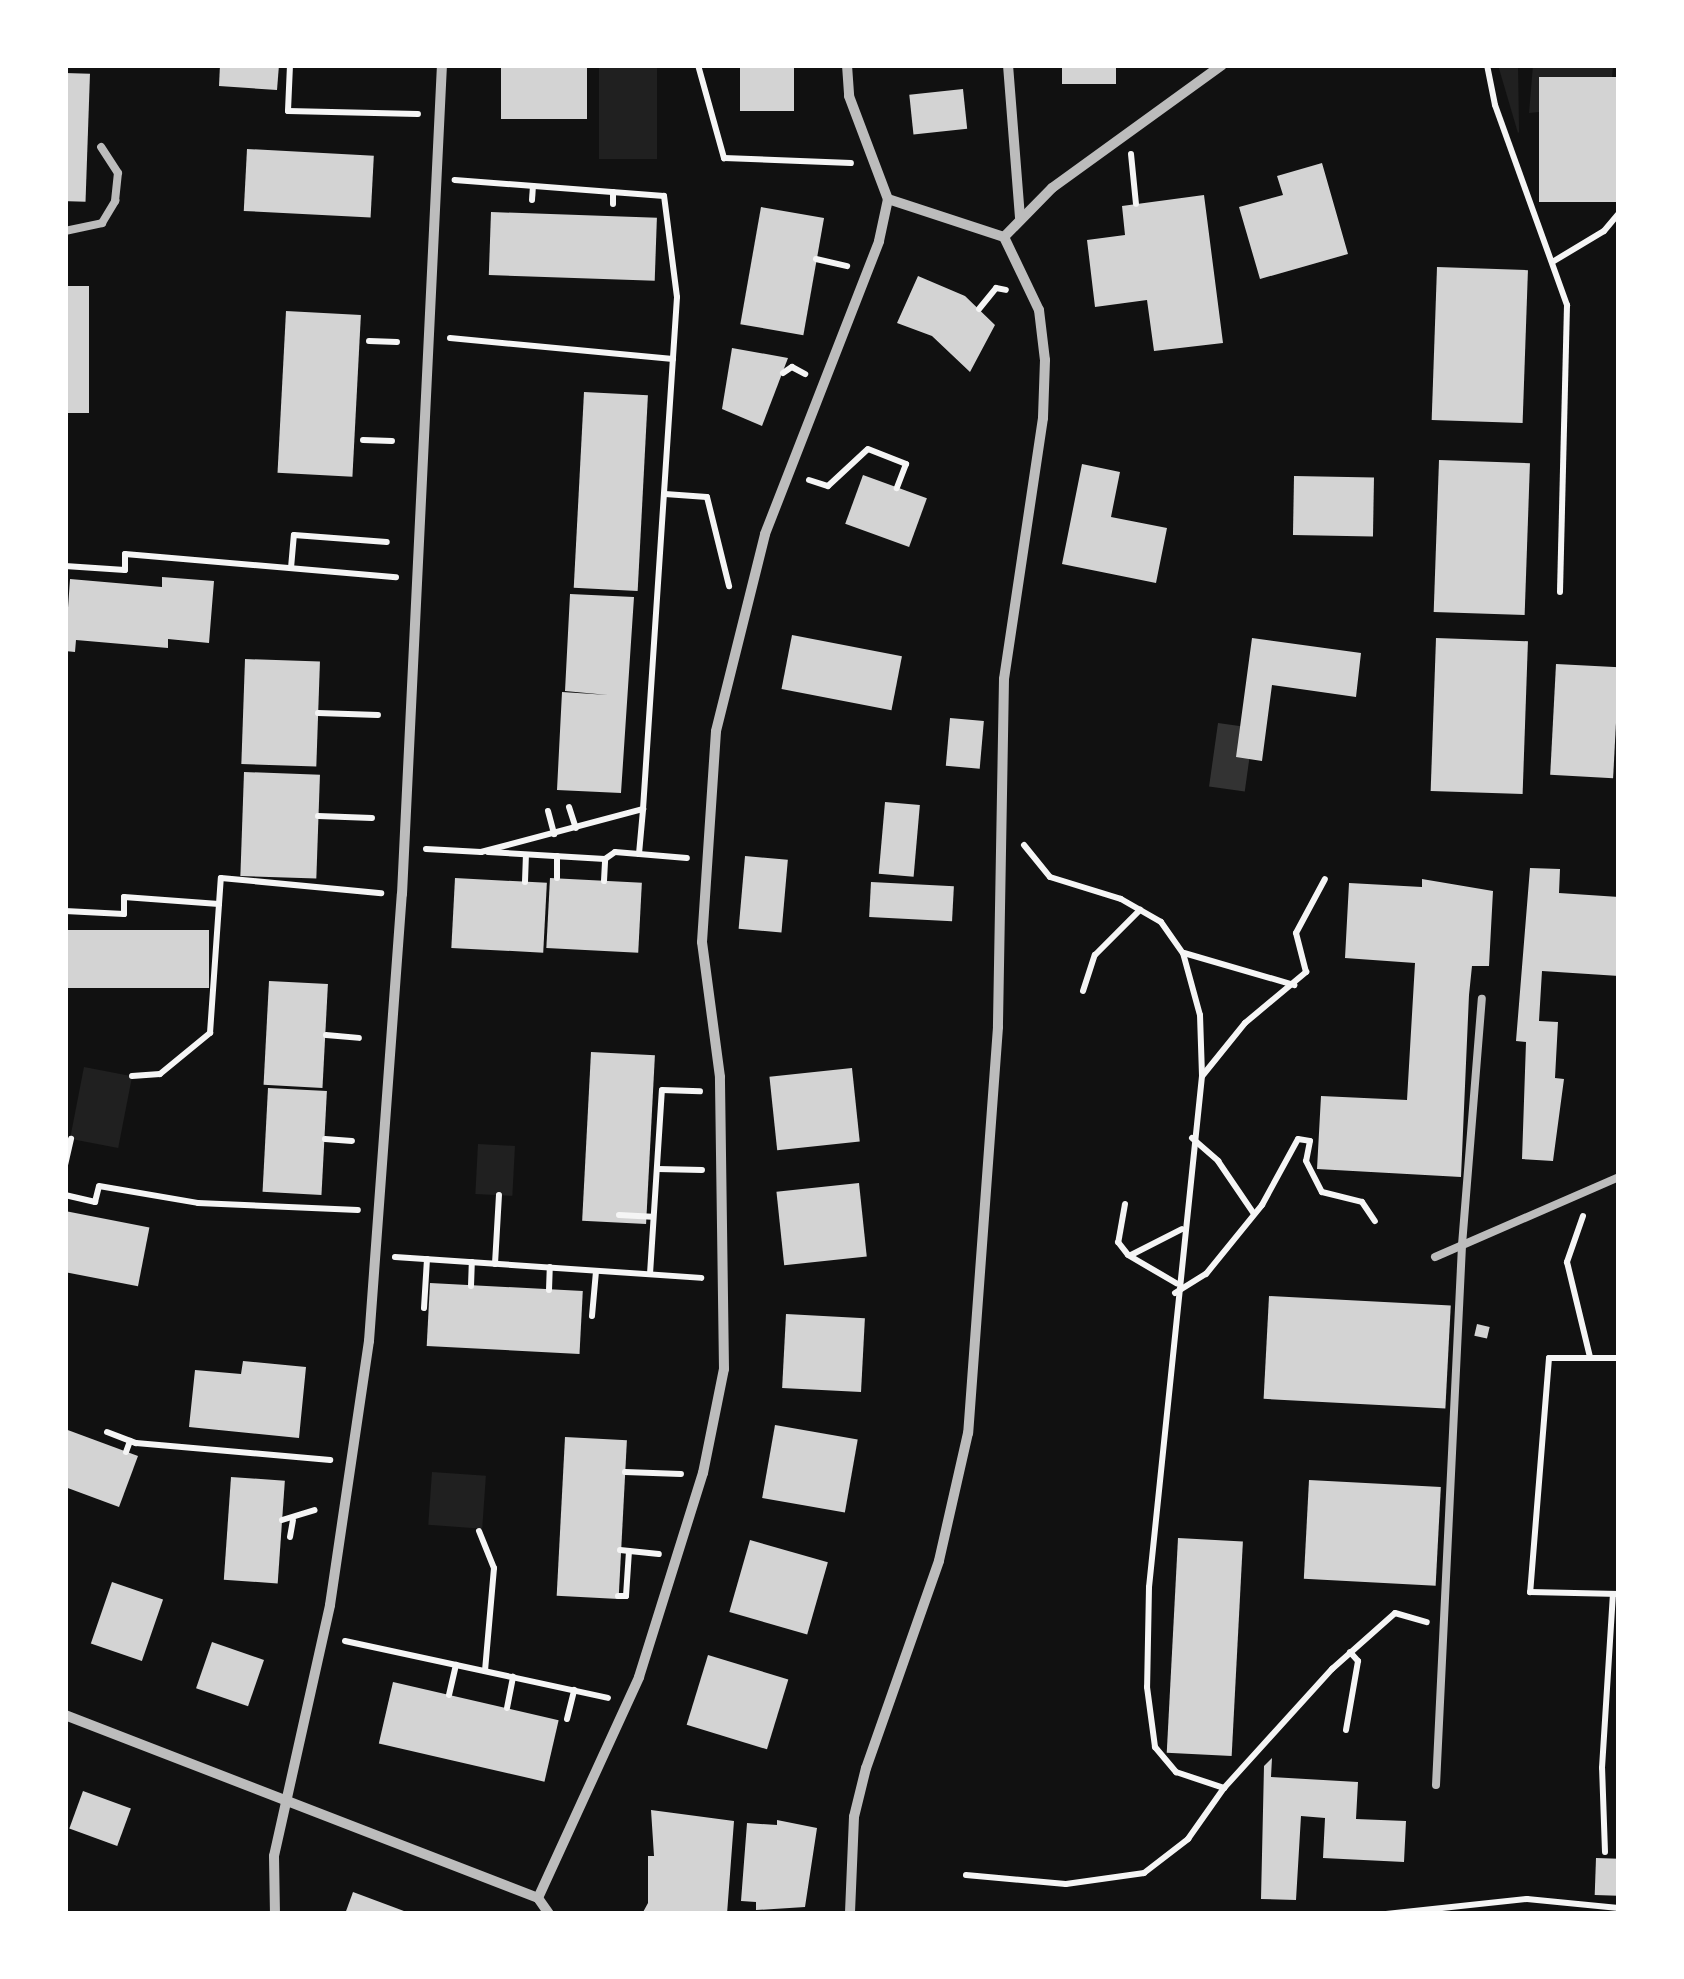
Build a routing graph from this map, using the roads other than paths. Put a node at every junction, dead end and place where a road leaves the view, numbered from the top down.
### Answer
1 (442, 65) edge
2 (847, 65) edge
3 (1008, 65) edge
4 (1222, 65) edge
5 (100, 147) dead end
6 (888, 199) junction
7 (1020, 218) junction
8 (65, 231) edge
9 (1004, 237) junction
10 (1482, 999) dead end
11 (1619, 1177) edge
12 (1462, 1245) junction
13 (1435, 1257) dead end
14 (65, 1716) edge
15 (1436, 1785) dead end
16 (286, 1797) junction
17 (538, 1898) junction
18 (275, 1914) edge
19 (549, 1914) edge
20 (850, 1914) edge

1 - 16 street
2 - 6 street
3 - 7 street
4 - 7 street
5 - 8 lane
6 - 9 street
6 - 17 street
7 - 9 street
9 - 20 street
10 - 12 lane
11 - 12 lane
12 - 13 lane
12 - 15 lane
14 - 16 street
16 - 17 street
16 - 18 street
17 - 19 street

